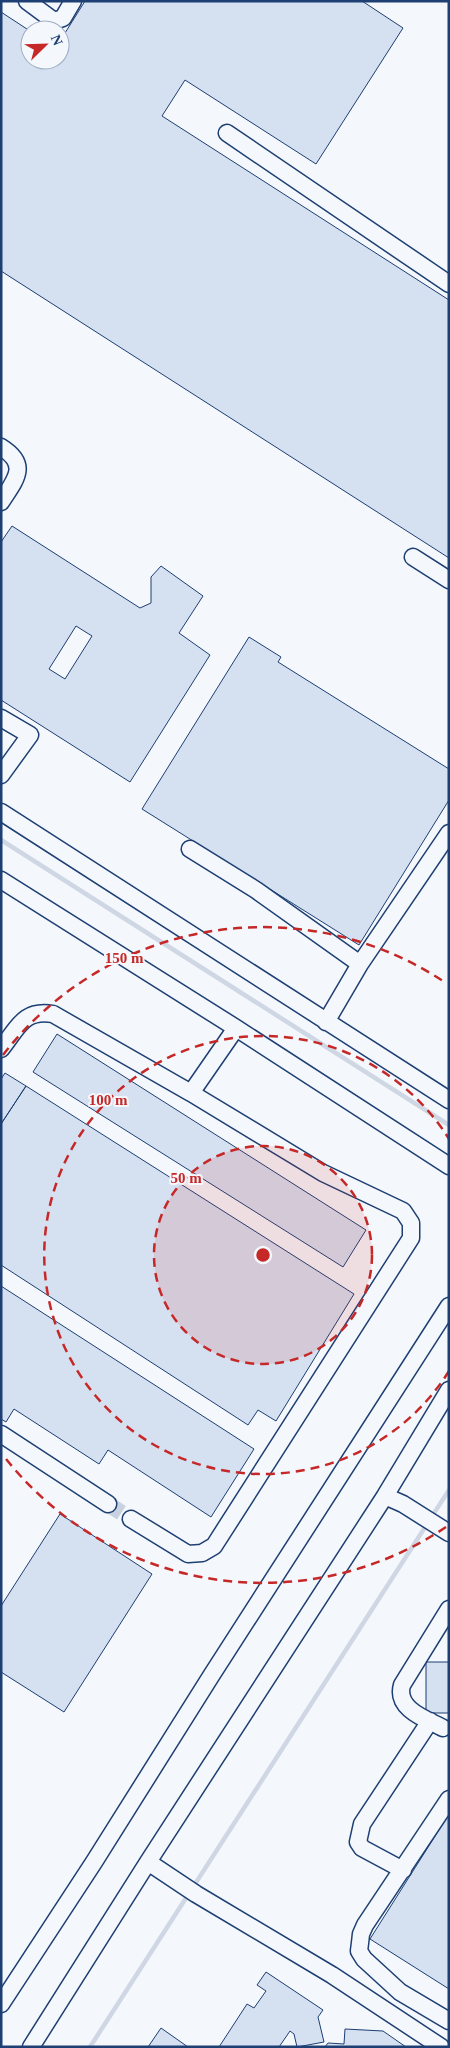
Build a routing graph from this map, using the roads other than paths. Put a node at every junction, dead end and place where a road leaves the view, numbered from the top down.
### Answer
1 (27, 1) edge
2 (73, 1) edge
3 (227, 133) dead end
4 (449, 284) edge
5 (1, 447) edge
6 (1, 502) edge
7 (413, 557) dead end
8 (449, 580) edge
9 (1, 718) edge
10 (1, 774) edge
11 (1, 812) edge
12 (449, 833) edge
13 (190, 849) dead end
14 (1, 880) edge
15 (360, 964) junction
16 (326, 1022) junction
17 (236, 1028) junction
18 (1, 1049) edge
19 (191, 1094) junction
20 (449, 1100) edge
21 (449, 1166) edge
22 (449, 1306) edge
23 (449, 1390) edge
24 (1, 1434) edge
25 (385, 1496) junction
26 (108, 1504) tunnel mouth
27 (131, 1519) tunnel mouth
28 (449, 1533) edge
29 (449, 1609) edge
30 (449, 1799) edge
31 (148, 1862) junction
32 (403, 1870) junction
33 (1, 2004) edge
34 (449, 2021) edge
35 (31, 2047) edge
36 (441, 2047) edge

1 - 2 street
3 - 4 street
5 - 6 street
7 - 8 street
9 - 10 street
11 - 16 street
12 - 15 street
13 - 15 street
14 - 17 street
15 - 16 street
16 - 20 street
17 - 19 street
17 - 21 street
18 - 19 street
19 - 27 street
22 - 33 street
23 - 25 street
24 - 26 street
25 - 28 street
25 - 31 street
29 - 32 street
30 - 32 street
31 - 35 street
31 - 36 street
32 - 34 street

